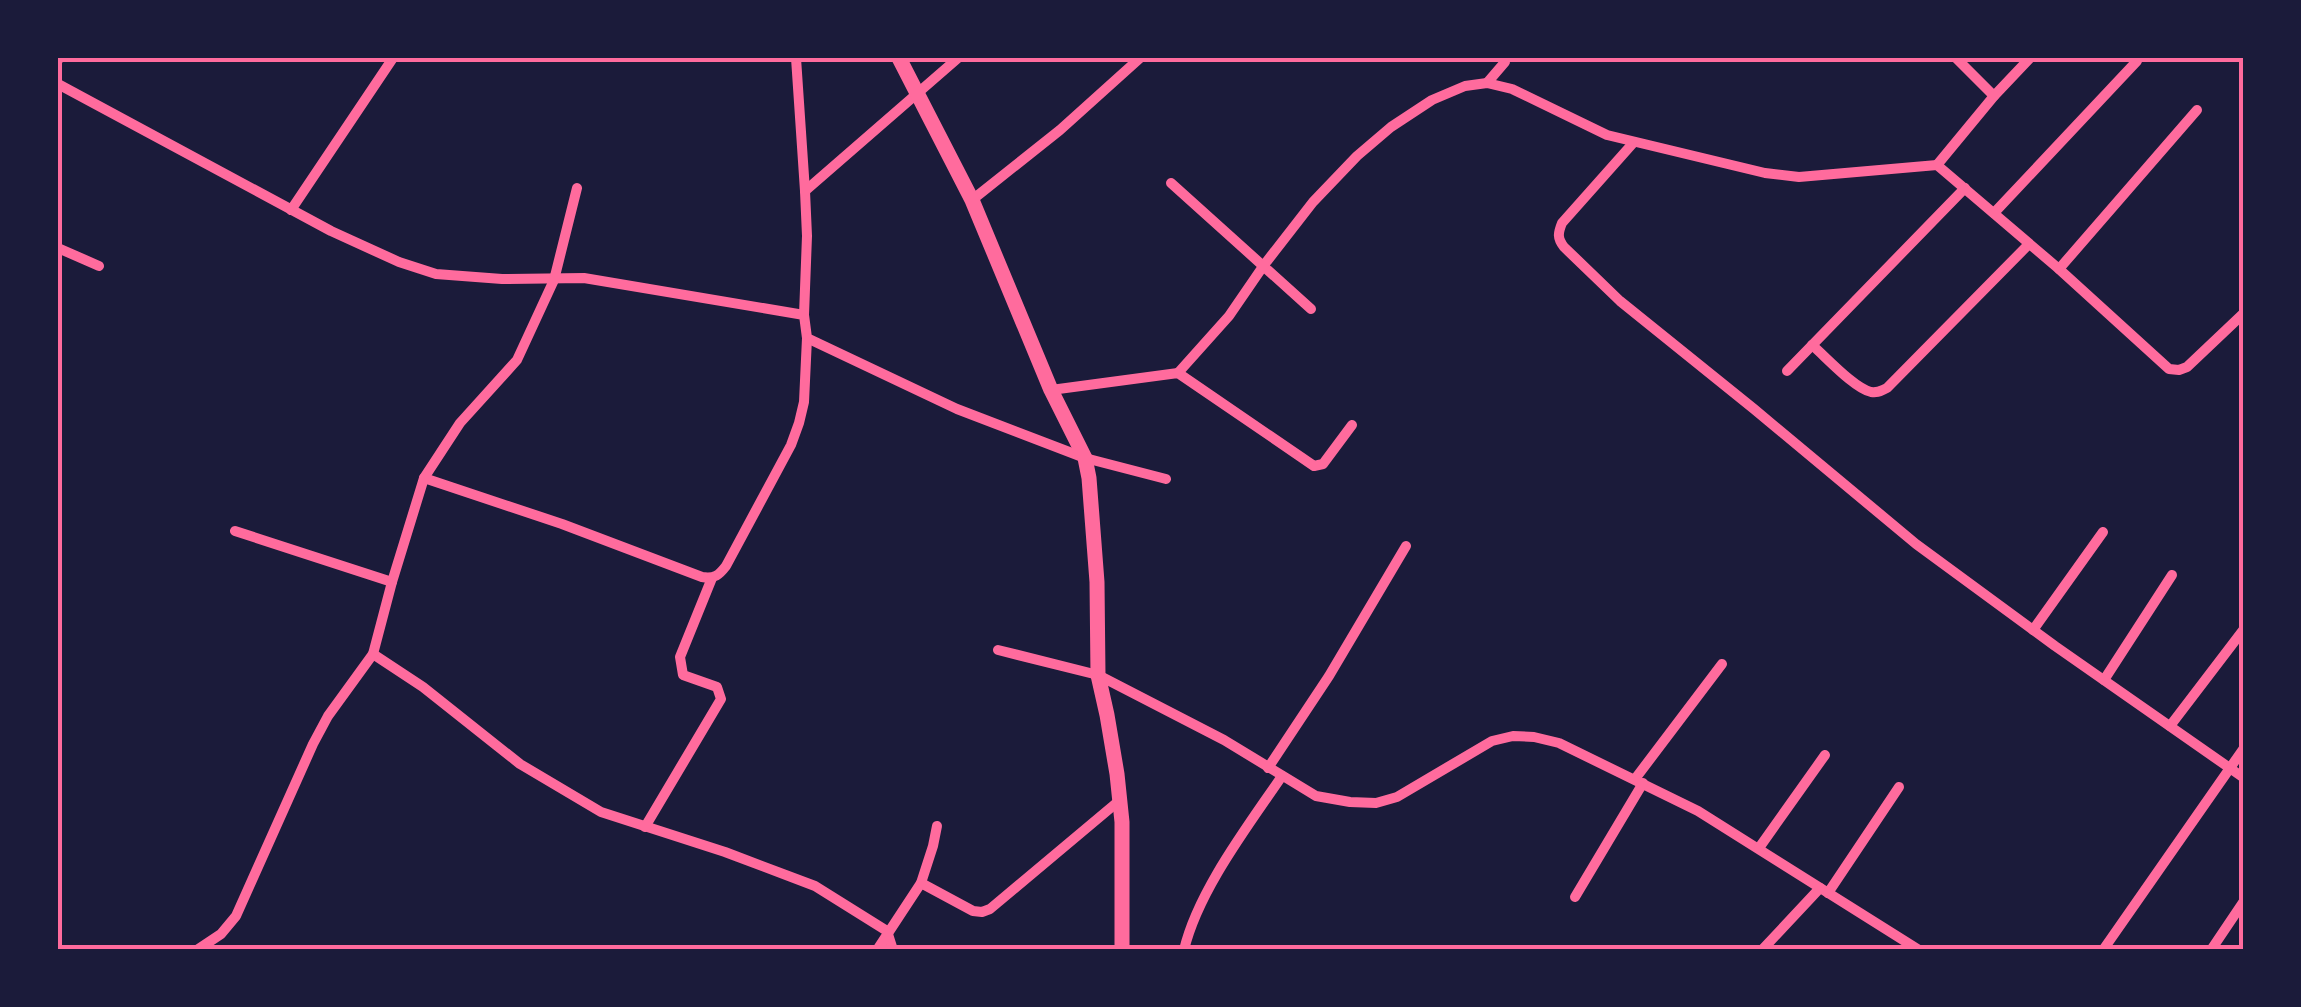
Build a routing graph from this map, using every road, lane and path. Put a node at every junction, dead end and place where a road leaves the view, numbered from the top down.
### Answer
1 (393, 58) edge
2 (796, 58) edge
3 (899, 58) edge
4 (958, 58) edge
5 (1140, 58) edge
6 (1956, 58) edge
7 (2030, 58) edge
8 (1505, 59) edge
9 (2137, 61) dead end
10 (1487, 83) junction
11 (58, 84) edge
12 (918, 94) junction
13 (1994, 96) junction
14 (2198, 110) dead end
15 (1634, 142) junction
16 (1937, 165) junction
17 (1171, 184) dead end
18 (577, 188) dead end
19 (1965, 188) junction
20 (806, 191) junction
21 (972, 200) junction
22 (292, 210) junction
23 (1994, 213) junction
24 (2028, 244) junction
25 (58, 248) edge
26 (1264, 265) junction
27 (100, 266) dead end
28 (2060, 269) junction
29 (554, 280) junction
30 (1312, 309) dead end
31 (804, 314) junction
32 (2244, 314) edge
33 (807, 338) junction
34 (1812, 345) junction
35 (1787, 371) dead end
36 (1178, 373) junction
37 (1051, 390) junction
38 (1352, 425) dead end
39 (1085, 458) junction
40 (424, 478) junction
41 (1166, 478) dead end
42 (235, 532) dead end
43 (2104, 532) dead end
44 (1406, 546) dead end
45 (2172, 575) dead end
46 (712, 578) junction
47 (392, 582) junction
48 (2244, 629) edge
49 (2033, 630) junction
50 (998, 650) dead end
51 (373, 654) junction
52 (1722, 664) dead end
53 (1098, 675) junction
54 (2104, 680) junction
55 (2170, 726) junction
56 (2244, 748) edge
57 (1824, 755) dead end
58 (1268, 768) junction
59 (2229, 768) junction
60 (1282, 776) junction
61 (2244, 778) edge
62 (1639, 781) junction
63 (1900, 787) dead end
64 (1120, 800) junction
65 (645, 826) junction
66 (937, 826) dead end
67 (1758, 848) junction
68 (920, 883) junction
69 (1824, 890) junction
70 (1574, 897) dead end
71 (2244, 901) edge
72 (887, 931) junction
73 (197, 950) edge
74 (877, 950) edge
75 (893, 950) edge
76 (1122, 950) edge
77 (1184, 950) edge
78 (1762, 950) edge
79 (1918, 950) edge
80 (2102, 950) edge
81 (2211, 950) edge

1 - 22 street
2 - 20 street
3 - 12 street
4 - 12 street
5 - 21 street
6 - 13 street
7 - 13 street
8 - 10 street
9 - 23 street
10 - 15 street
10 - 26 street
11 - 22 street
12 - 20 street
12 - 21 street
13 - 16 street
14 - 28 street
15 - 16 street
15 - 49 street
16 - 19 street
17 - 26 street
18 - 29 street
19 - 23 street
19 - 34 street
20 - 31 street
21 - 37 street
22 - 29 street
23 - 24 street
24 - 28 street
24 - 34 street
25 - 27 street
26 - 30 street
26 - 36 street
28 - 32 street
29 - 31 street
29 - 40 street
31 - 33 street
33 - 39 street
33 - 46 street
34 - 35 street
36 - 37 street
36 - 38 street
37 - 39 street
39 - 41 street
39 - 53 street
40 - 46 street
40 - 47 street
42 - 47 street
43 - 49 street
44 - 58 street
45 - 54 street
46 - 65 street
47 - 51 street
48 - 55 street
49 - 54 street
50 - 53 street
51 - 65 street
51 - 73 street
52 - 62 street
53 - 58 street
53 - 64 street
54 - 55 street
55 - 59 street
56 - 59 street
57 - 67 street
58 - 60 street
59 - 61 street
59 - 80 street
60 - 62 street
60 - 77 street
62 - 67 street
62 - 70 street
63 - 69 street
64 - 68 street
64 - 76 street
65 - 72 street
66 - 68 street
67 - 69 street
68 - 72 street
69 - 78 street
69 - 79 street
71 - 81 street
72 - 74 street
72 - 75 street

